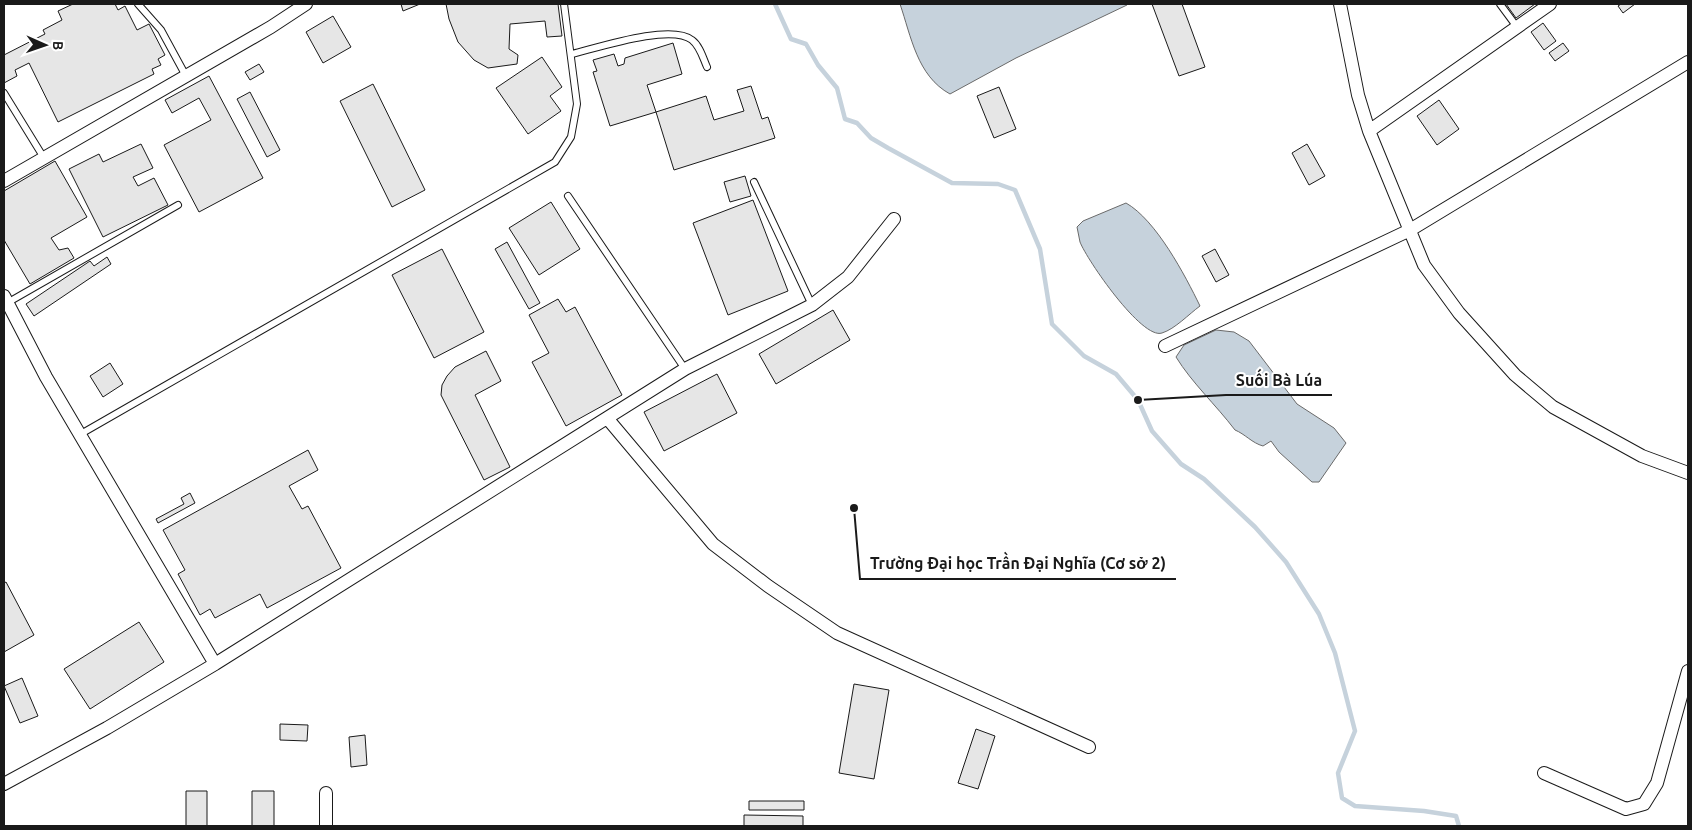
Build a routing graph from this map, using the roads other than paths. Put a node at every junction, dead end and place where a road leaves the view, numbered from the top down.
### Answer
1 (138, 4) edge
2 (306, 4) edge
3 (564, 4) edge
4 (1340, 4) edge
5 (1500, 4) edge
6 (1550, 4) edge
7 (1517, 27) junction
8 (572, 54) junction
9 (1688, 62) edge
10 (707, 66) dead end
11 (186, 76) junction
12 (4, 92) edge
13 (1370, 131) junction
14 (44, 158) junction
15 (4, 181) edge
16 (754, 182) dead end
17 (568, 196) dead end
18 (178, 205) dead end
19 (894, 219) dead end
20 (1410, 230) junction
21 (6, 300) edge
22 (812, 305) junction
23 (1165, 346) dead end
24 (685, 369) junction
25 (607, 418) junction
26 (79, 434) junction
27 (1688, 473) edge
28 (215, 664) junction
29 (1688, 670) edge
30 (1089, 747) dead end
31 (1544, 773) dead end
32 (4, 784) edge
33 (326, 794) dead end
34 (326, 826) edge

1 - 11 lane
2 - 11 street
3 - 8 lane
4 - 13 street
5 - 7 lane
6 - 7 street
7 - 13 street
8 - 10 lane
8 - 26 lane
9 - 20 street
11 - 14 street
12 - 14 lane
13 - 20 street
14 - 15 street
16 - 22 lane
17 - 24 lane
18 - 21 lane
19 - 22 street
20 - 23 street
20 - 27 street
21 - 26 street
22 - 24 street
24 - 25 street
25 - 28 street
25 - 30 street
26 - 28 street
28 - 32 street
29 - 31 street
33 - 34 street

